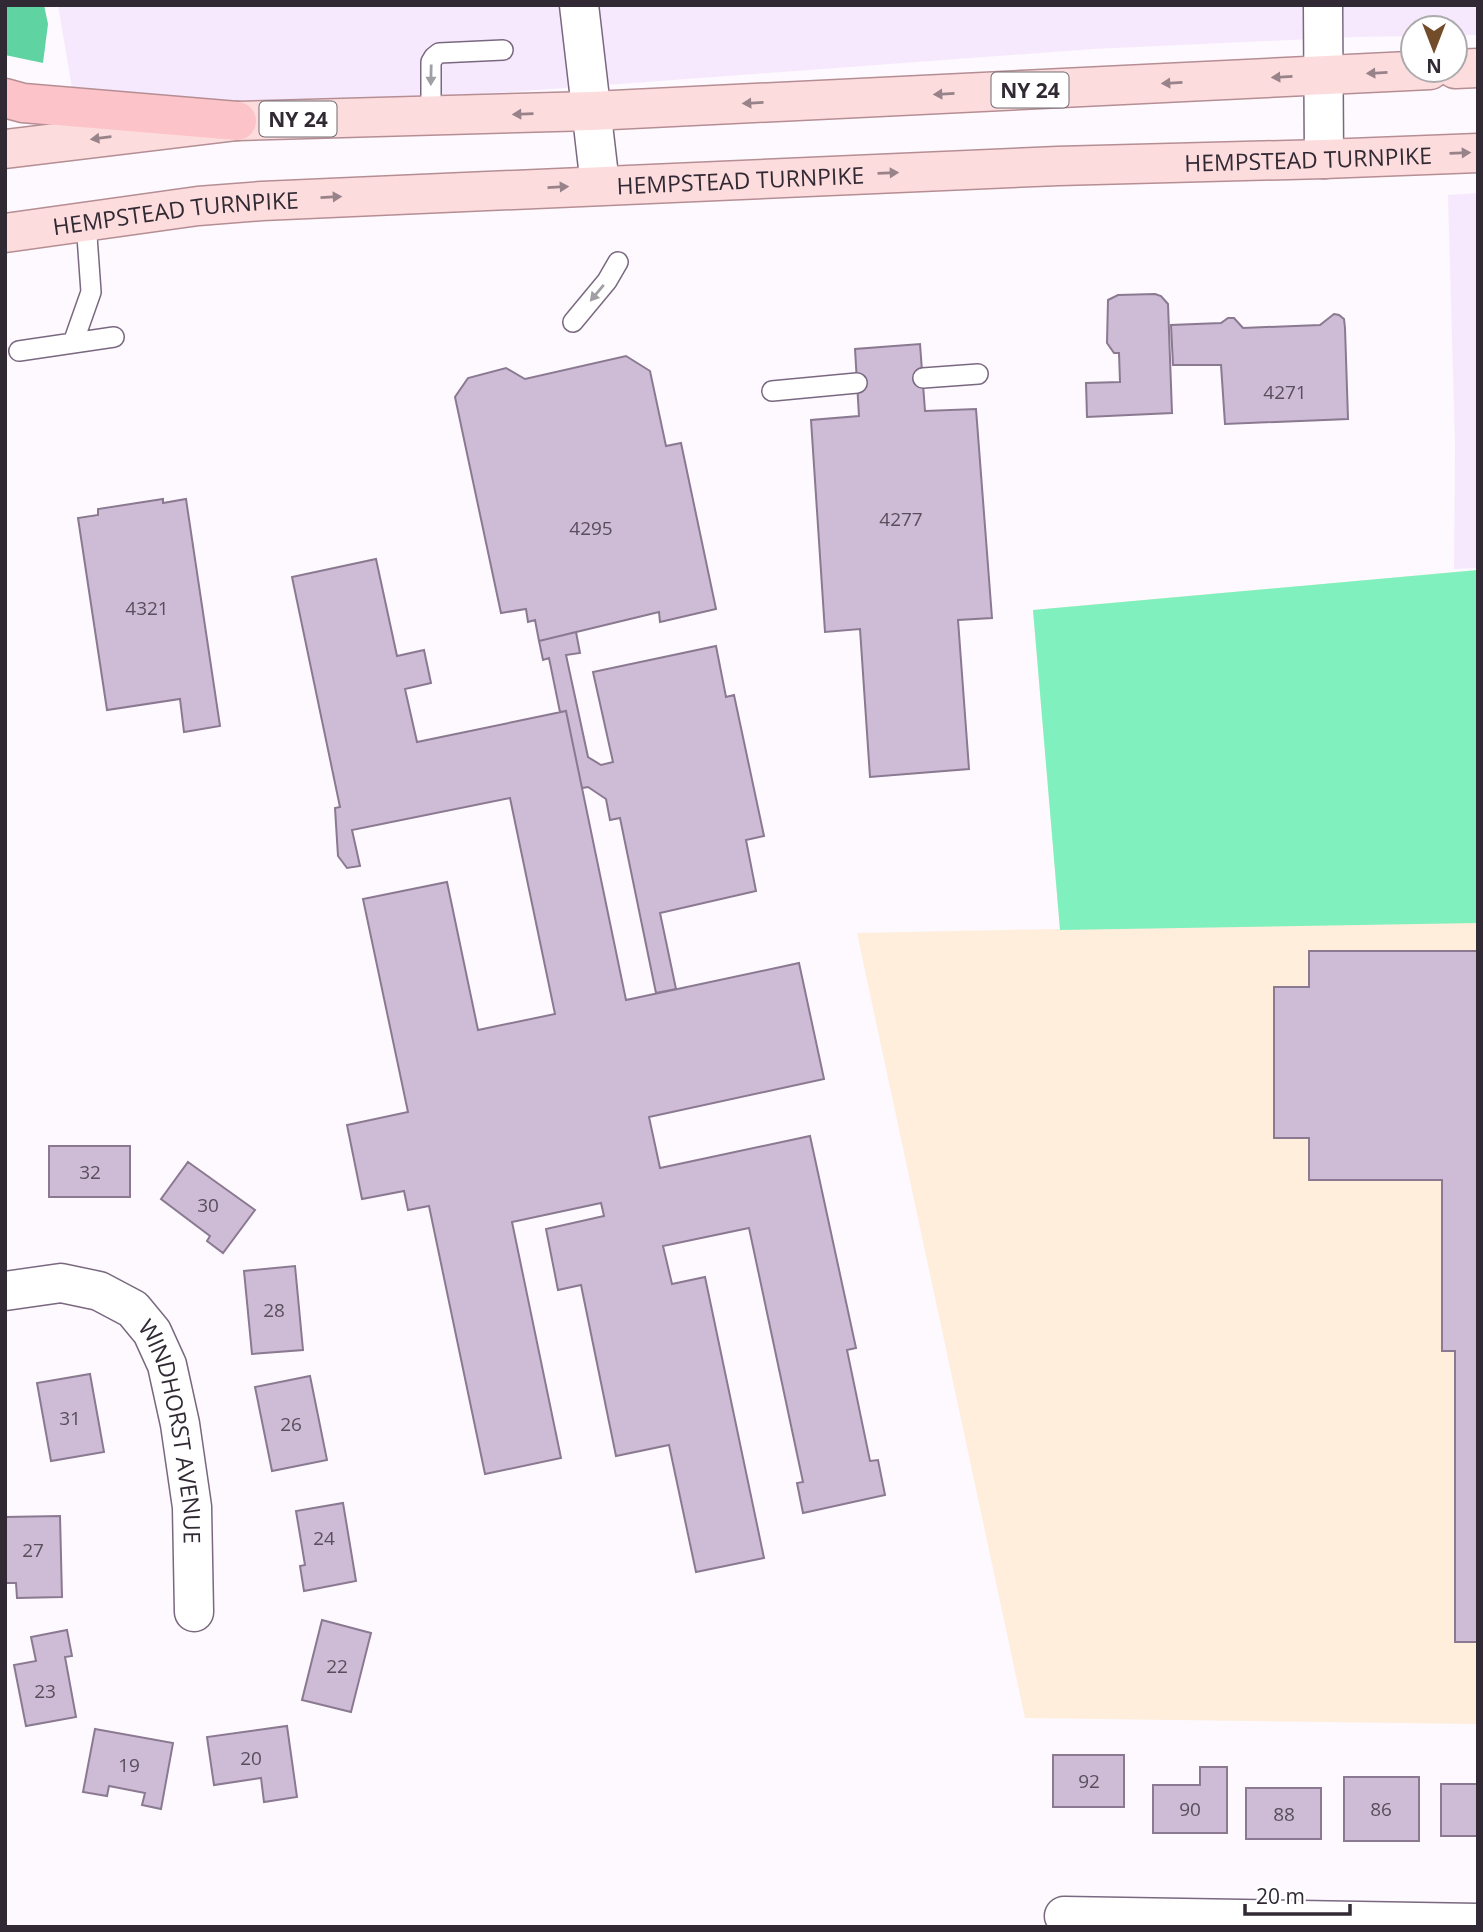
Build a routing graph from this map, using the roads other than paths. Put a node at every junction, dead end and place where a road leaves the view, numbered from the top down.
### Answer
1 (579, 5) edge
2 (1323, 5) edge
3 (503, 50) dead end
4 (1399, 71) edge
5 (1324, 75) junction
6 (5, 98) edge
7 (592, 111) junction
8 (431, 116) junction
9 (237, 121) junction
10 (5, 149) edge
11 (1478, 153) edge
12 (1324, 159) junction
13 (600, 185) junction
14 (86, 222) junction
15 (5, 233) edge
16 (618, 262) dead end
17 (573, 322) dead end
18 (114, 337) dead end
19 (73, 343) junction
20 (19, 351) dead end
21 (978, 374) dead end
22 (923, 378) dead end
23 (857, 383) dead end
24 (772, 391) dead end
25 (5, 1291) edge
26 (194, 1612) dead end
27 (1064, 1916) dead end
28 (1478, 1923) edge
29 (1352, 1924) edge

1 - 7 street
2 - 5 street
3 -> 8 lane
4 -> 5 main road, NY 24
5 -> 7 main road, NY 24
5 - 12 street
6 - 9 highway
7 -> 8 main road, NY 24
7 - 13 street
8 - 9 main road, NY 24
9 -> 10 main road, NY 24
12 -> 11 main road, HEMPSTEAD TURNPIKE
13 -> 12 main road, HEMPSTEAD TURNPIKE
14 -> 13 main road, HEMPSTEAD TURNPIKE
14 - 15 main road, HEMPSTEAD TURNPIKE
14 - 19 lane
16 -> 17 lane
18 - 19 lane
19 - 20 lane
21 - 22 lane
23 - 24 lane
25 - 26 street, WINDHORST AVENUE
27 - 29 street
28 - 29 street

